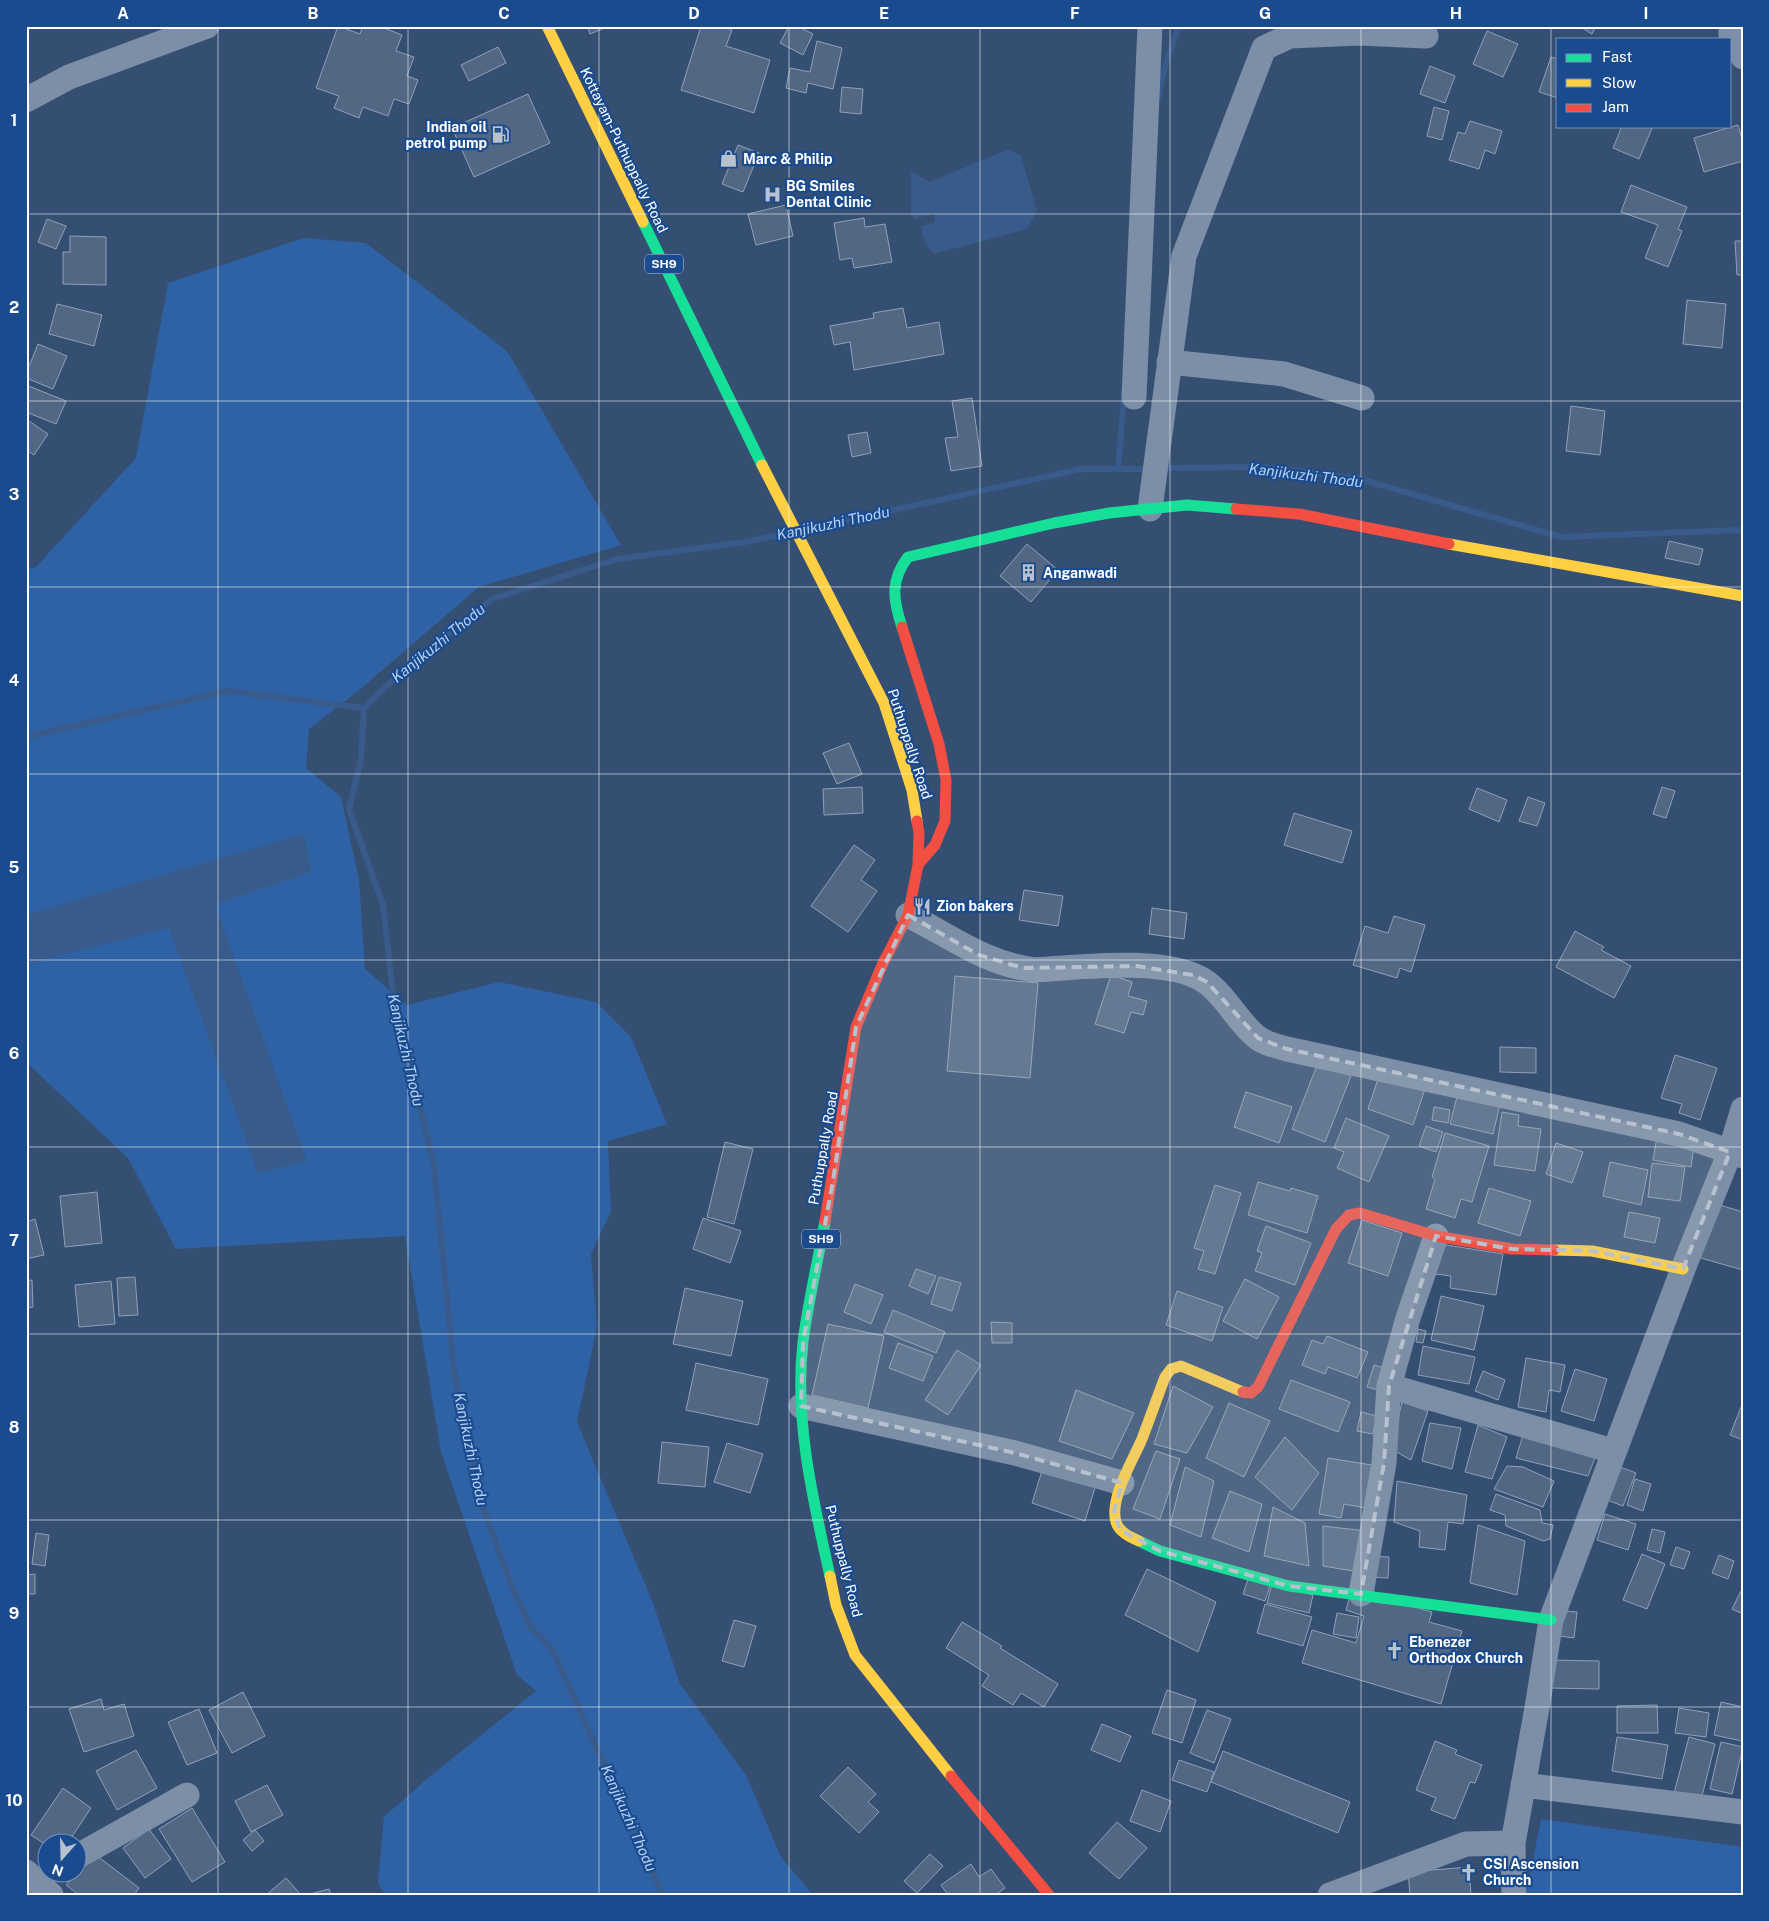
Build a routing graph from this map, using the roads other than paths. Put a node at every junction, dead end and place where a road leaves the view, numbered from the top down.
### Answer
1 (207, 26) edge
2 (547, 26) edge
3 (1150, 26) edge
4 (1731, 26) edge
5 (1426, 36) dead end
6 (1743, 57) edge
7 (26, 100) edge
8 (1169, 362) junction
9 (1134, 397) dead end
10 (1362, 398) dead end
11 (1150, 509) junction
12 (804, 546) joint
13 (1743, 596) edge
14 (918, 865) junction
15 (908, 915) junction
16 (1743, 1109) edge
17 (1736, 1154) edge
18 (1436, 1236) junction
19 (1683, 1269) junction
20 (1389, 1386) junction
21 (801, 1406) junction
22 (1614, 1451) junction
23 (1122, 1483) junction
24 (1361, 1594) junction
25 (1551, 1620) junction
26 (1523, 1785) junction
27 (187, 1795) dead end
28 (1743, 1812) edge
29 (1512, 1843) junction
30 (88, 1850) edge
31 (1049, 1895) edge
32 (1330, 1895) edge
33 (1514, 1895) edge

1 - 7 street
2 - 12 street, Kottayam-Puthuppally Road / SH9
3 - 9 street
4 - 6 street
5 - 8 street
8 - 10 street
8 - 11 street
11 - 13 street
11 - 14 street
12 - 14 street, Puthuppally Road / SH9
14 - 15 street, Puthuppally Road / SH9
15 - 17 street
15 - 21 street, Puthuppally Road / SH9
16 - 17 street
17 - 19 street
18 - 19 street
18 - 20 street
18 - 23 street
19 - 22 street
20 - 22 street
20 - 24 street
21 - 23 street
21 - 31 street, Puthuppally Road / SH9
22 - 25 street
23 - 24 street
24 - 25 street
25 - 26 street
26 - 28 street
26 - 29 street
27 - 30 street
29 - 32 street
29 - 33 street

